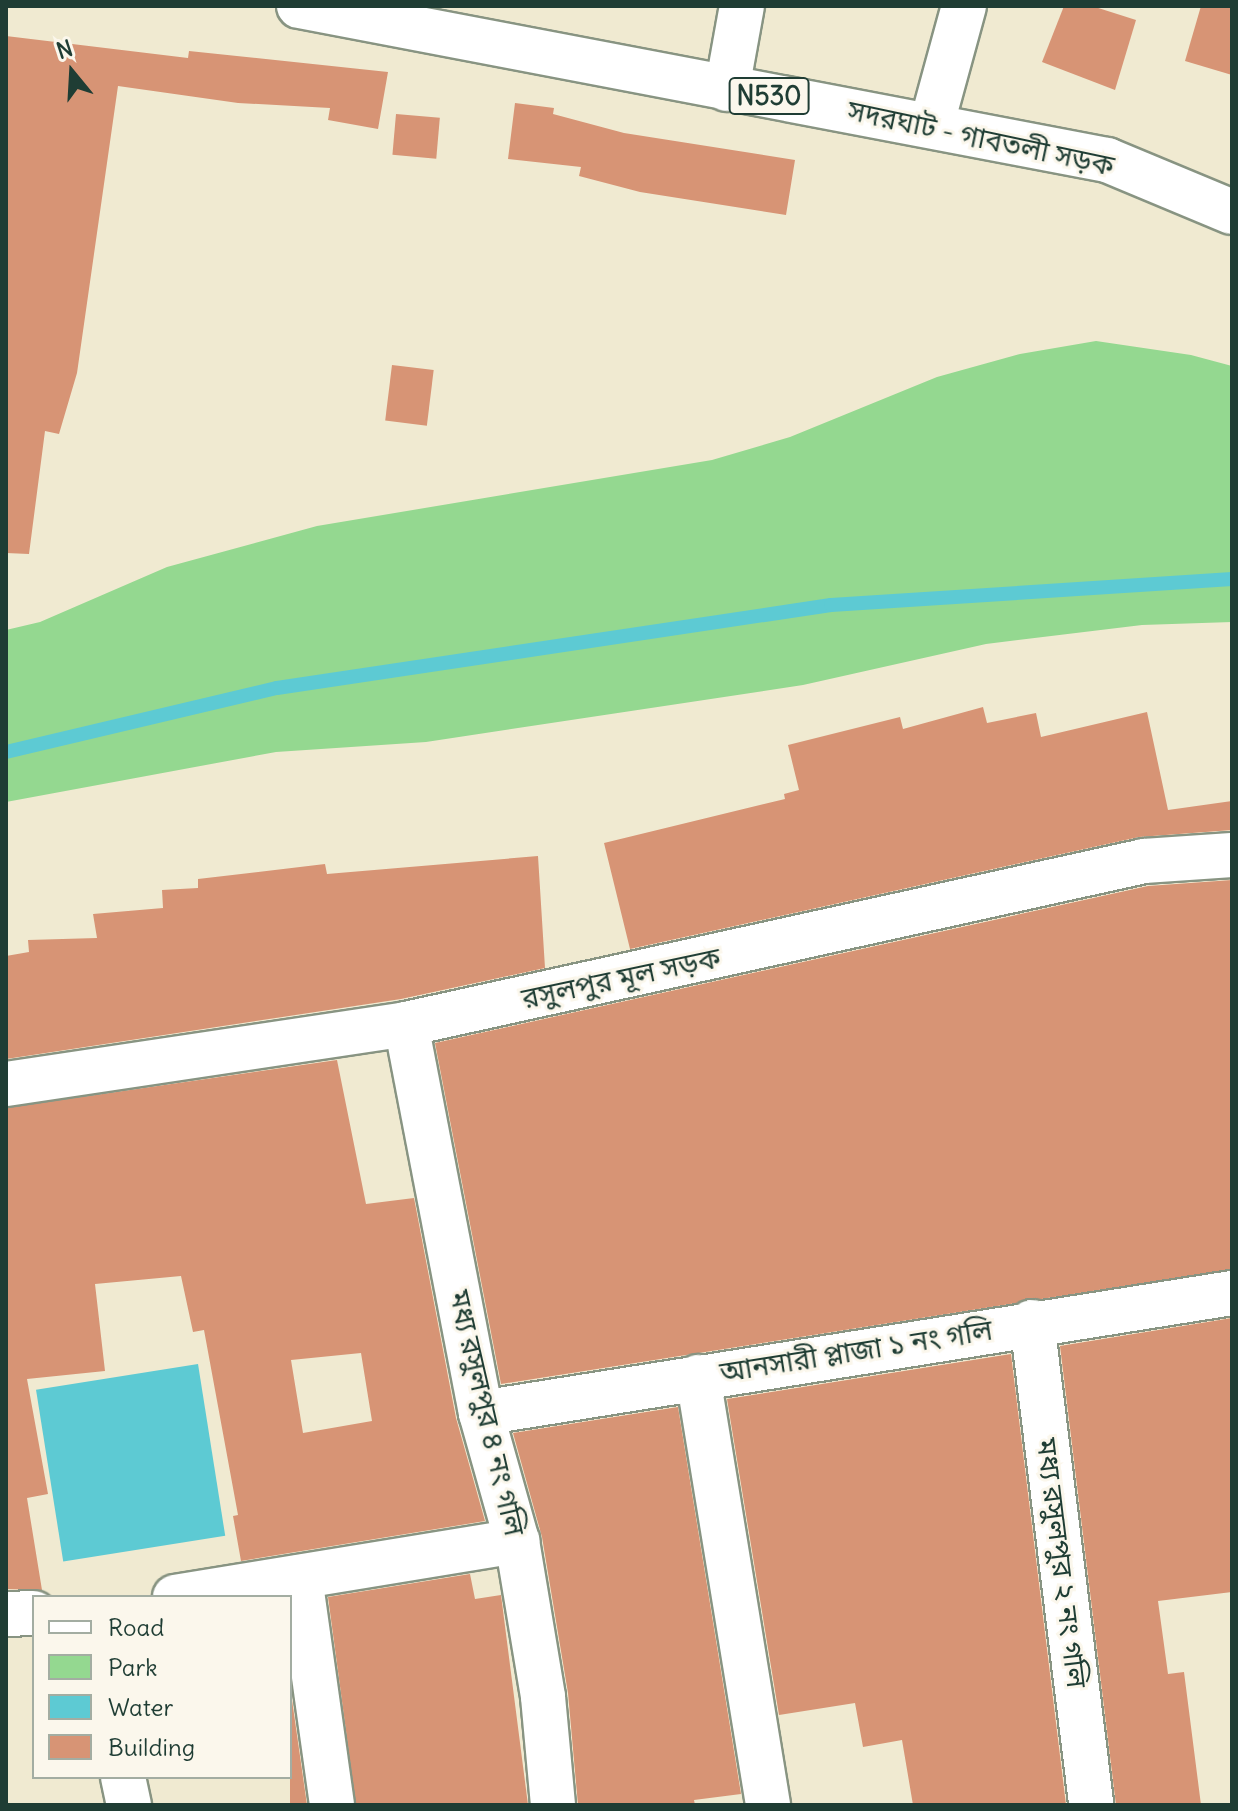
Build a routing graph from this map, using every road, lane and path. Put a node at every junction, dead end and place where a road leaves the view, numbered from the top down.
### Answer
1 (299, 6) edge
2 (742, 6) edge
3 (964, 6) edge
4 (727, 89) junction
5 (932, 123) junction
6 (1232, 212) edge
7 (1232, 855) edge
8 (406, 1024) junction
9 (6, 1084) edge
10 (1232, 1293) edge
11 (1032, 1322) junction
12 (698, 1377) junction
13 (481, 1413) junction
14 (517, 1541) junction
15 (300, 1577) junction
16 (188, 1595) edge
17 (32, 1613) edge
18 (6, 1614) edge
19 (123, 1779) edge
20 (129, 1805) edge
21 (332, 1805) edge
22 (553, 1805) edge
23 (768, 1805) edge
24 (1091, 1805) edge

1 - 4 main road, সদরঘাট - গাবতলী সড়ক / N530
2 - 4 main road
3 - 5 main road
4 - 5 main road, সদরঘাট - গাবতলী সড়ক / N530
5 - 6 main road, সদরঘাট - গাবতলী সড়ক / N530
7 - 8 main road, রসুলপুর মূল সড়ক
8 - 9 main road, রসুলপুর মূল সড়ক
8 - 13 main road, মধ্য রসুলপুর ৪ নং গলি
10 - 11 main road, আনসারী প্লাজা ১ নং গলি
11 - 12 main road, আনসারী প্লাজা ১ নং গলি
11 - 24 main road, মধ্য রসুলপুর ২ নং গলি
12 - 13 main road, আনসারী প্লাজা ১ নং গলি
12 - 23 main road
13 - 14 main road, মধ্য রসুলপুর ৪ নং গলি
14 - 15 main road
14 - 22 main road, মধ্য রসুলপুর ৪ নং গলি
15 - 16 main road
15 - 21 main road
17 - 18 main road
19 - 20 main road

